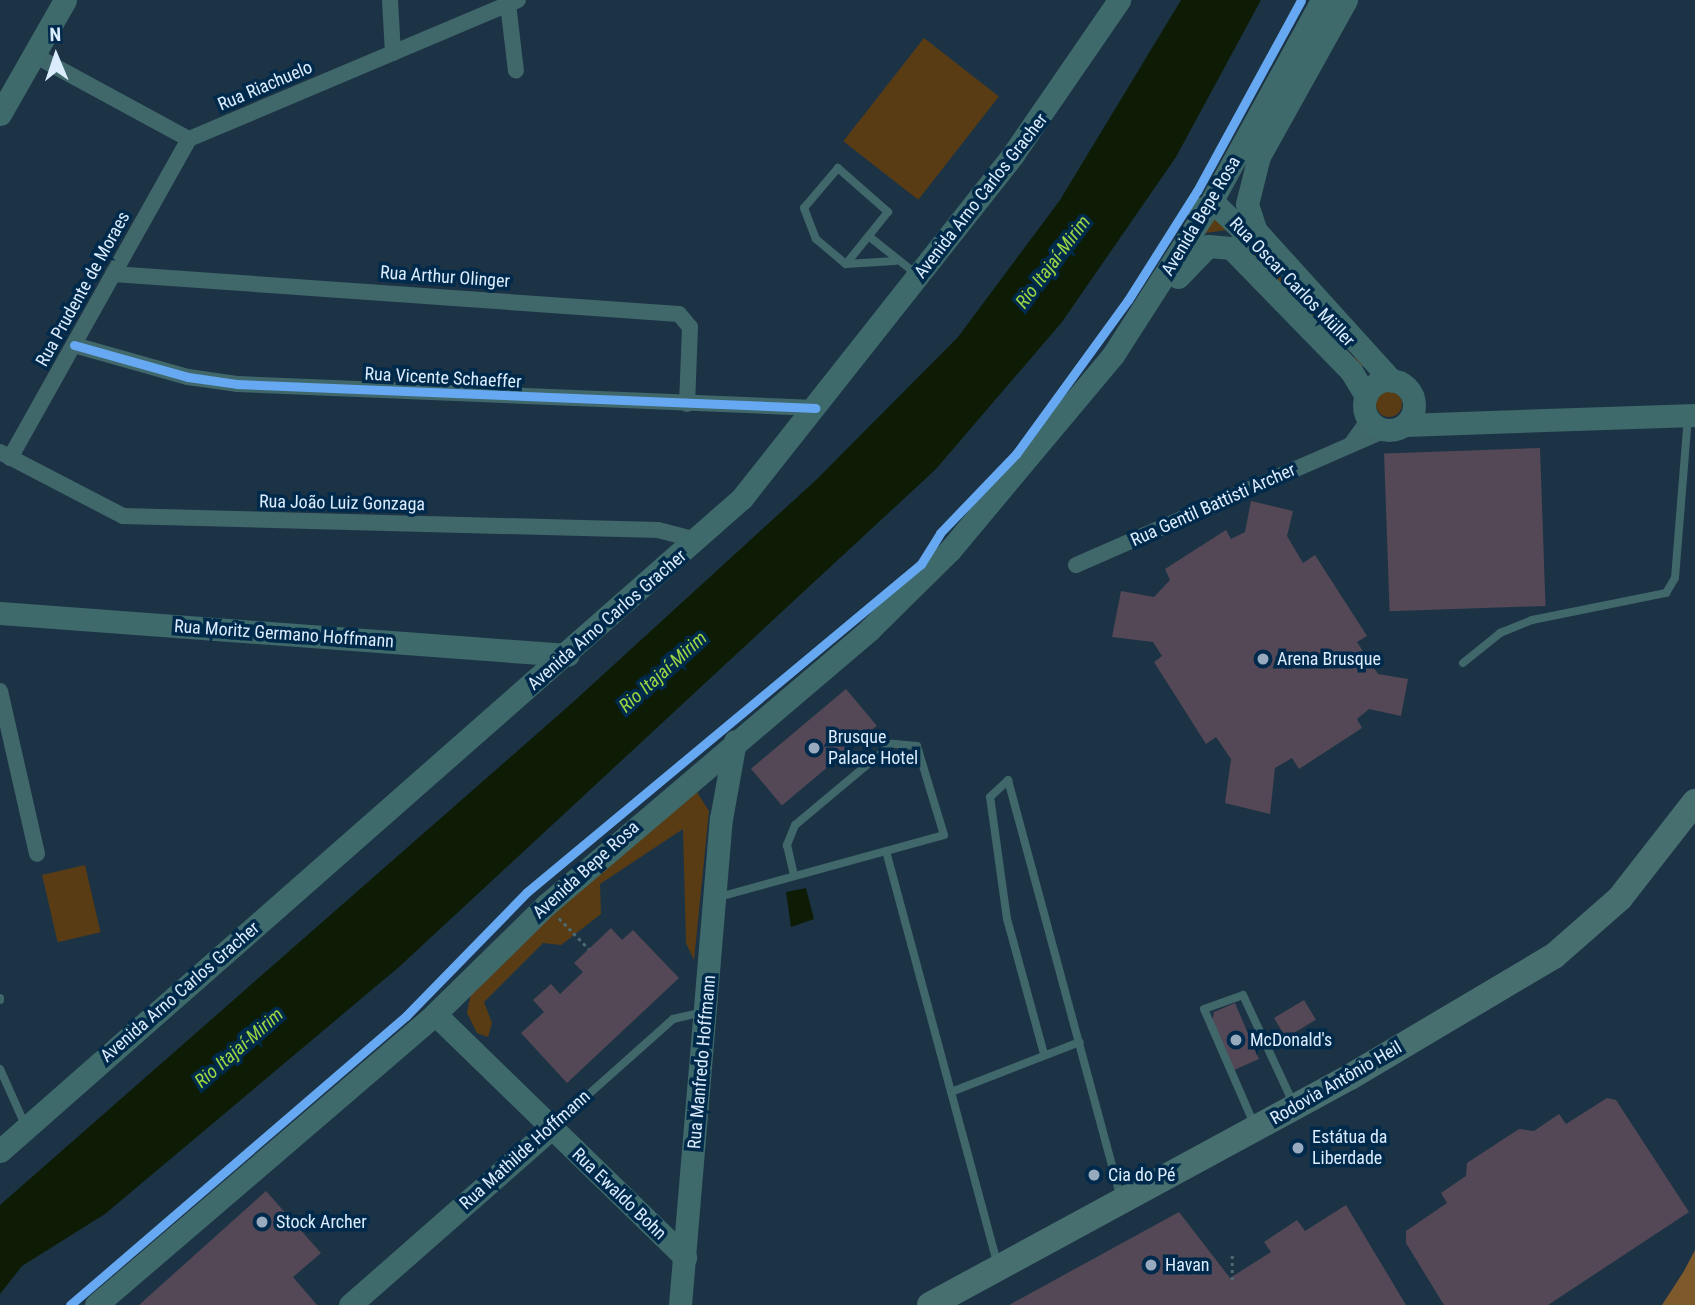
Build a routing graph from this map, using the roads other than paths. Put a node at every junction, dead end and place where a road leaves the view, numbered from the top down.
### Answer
1 (390, 0) edge
2 (1119, 0) edge
3 (1310, 0) edge
4 (1322, 0) edge
5 (1346, 0) edge
6 (62, 2) edge
7 (513, 2) edge
8 (393, 53) junction
9 (34, 55) junction
10 (516, 71) dead end
11 (0, 114) edge
12 (189, 139) junction
13 (1210, 204) junction
14 (871, 238) junction
15 (1160, 258) junction
16 (895, 261) junction
17 (846, 264) junction
18 (113, 274) junction
19 (919, 276) junction
20 (74, 345) junction
21 (1369, 355) junction
22 (1392, 381) junction
23 (1366, 396) junction
24 (1414, 402) junction
25 (687, 404) junction
26 (816, 408) junction
27 (1691, 415) edge
28 (1059, 418) junction
29 (1468, 422) junction
30 (1386, 425) junction
31 (1032, 454) junction
32 (5, 455) edge
33 (697, 540) junction
34 (1076, 565) dead end
35 (0, 613) edge
36 (568, 655) junction
37 (1463, 663) dead end
38 (0, 691) edge
39 (736, 741) junction
40 (682, 785) junction
41 (1695, 802) edge
42 (721, 819) junction
43 (886, 850) junction
44 (37, 854) dead end
45 (794, 875) junction
46 (718, 898) junction
47 (707, 1013) junction
48 (435, 1014) junction
49 (1080, 1042) junction
50 (1044, 1054) junction
51 (0, 1069) edge
52 (951, 1092) junction
53 (1295, 1107) junction
54 (26, 1127) junction
55 (551, 1129) junction
56 (1256, 1129) junction
57 (0, 1151) edge
58 (1121, 1202) junction
59 (685, 1257) junction
60 (999, 1269) junction
61 (96, 1305) edge
62 (350, 1305) edge
63 (680, 1305) edge
64 (930, 1305) edge

1 - 8 street
2 - 19 main road, Avenida Arno Carlos Gracher
3 - 15 main road, Avenida Bepe Rosa
4 - 13 main road, Avenida Bepe Rosa
5 - 21 main road, Rua Oscar Carlos Müller
6 - 9 main road
7 - 8 street, Rua Riachuelo
7 - 10 street
8 - 12 street, Rua Riachuelo
9 - 11 main road
9 - 12 street
12 - 18 street, Rua Prudente de Moraes
13 - 15 main road
13 - 21 main road, Rua Oscar Carlos Müller
13 - 28 main road, Avenida Bepe Rosa
14 - 16 lane
14 - 17 lane
14 - 17 lane
15 - 28 main road, Avenida Bepe Rosa
16 - 17 lane
16 - 19 lane
18 - 20 street, Rua Prudente de Moraes
18 - 25 street, Rua Arthur Olinger
19 - 26 main road, Avenida Arno Carlos Gracher
20 - 25 street, Rua Vicente Schaeffer
20 - 32 street, Rua Prudente de Moraes
21 - 22 main road, Rua Oscar Carlos Müller
22 - 23 main road
22 - 24 main road, Rua Oscar Carlos Müller
23 - 30 main road
23 - 31 main road, Rua Oscar Carlos Müller
24 - 29 main road
24 - 30 main road
25 - 26 street, Rua Vicente Schaeffer
26 - 33 main road, Avenida Arno Carlos Gracher
27 - 29 main road
27 - 37 lane
28 - 31 main road, Avenida Bepe Rosa
29 - 30 main road
30 - 34 street, Rua Gentil Battisti Archer
31 - 39 main road, Avenida Bepe Rosa
32 - 33 street, Rua João Luiz Gonzaga
33 - 36 main road, Avenida Arno Carlos Gracher
35 - 36 main road, Rua Moritz Germano Hoffmann
36 - 54 main road, Avenida Arno Carlos Gracher
38 - 44 street
39 - 40 main road, Avenida Bepe Rosa
39 - 42 main road, Rua Manfredo Hoffmann
40 - 42 main road, Rua Manfredo Hoffmann
40 - 48 main road, Avenida Bepe Rosa
41 - 53 main road, Rodovia Antônio Heil
42 - 46 main road, Rua Manfredo Hoffmann
43 - 45 lane
43 - 45 lane
43 - 52 lane
45 - 46 lane
46 - 47 main road, Rua Manfredo Hoffmann
47 - 55 lane, Rua Mathilde Hoffmann
47 - 59 main road, Rua Manfredo Hoffmann
48 - 55 main road, Rua Ewaldo Bohn
48 - 61 main road, Avenida Bepe Rosa
49 - 50 lane
49 - 50 lane
49 - 58 lane
50 - 52 lane
51 - 54 lane
52 - 60 lane
53 - 56 main road, Rodovia Antônio Heil
53 - 56 lane
54 - 57 main road, Avenida Arno Carlos Gracher
55 - 59 main road, Rua Ewaldo Bohn
55 - 62 main road, Rua Mathilde Hoffmann
56 - 58 main road, Rodovia Antônio Heil
58 - 60 main road, Rodovia Antônio Heil
59 - 63 main road, Rua Manfredo Hoffmann
60 - 64 main road, Rodovia Antônio Heil

